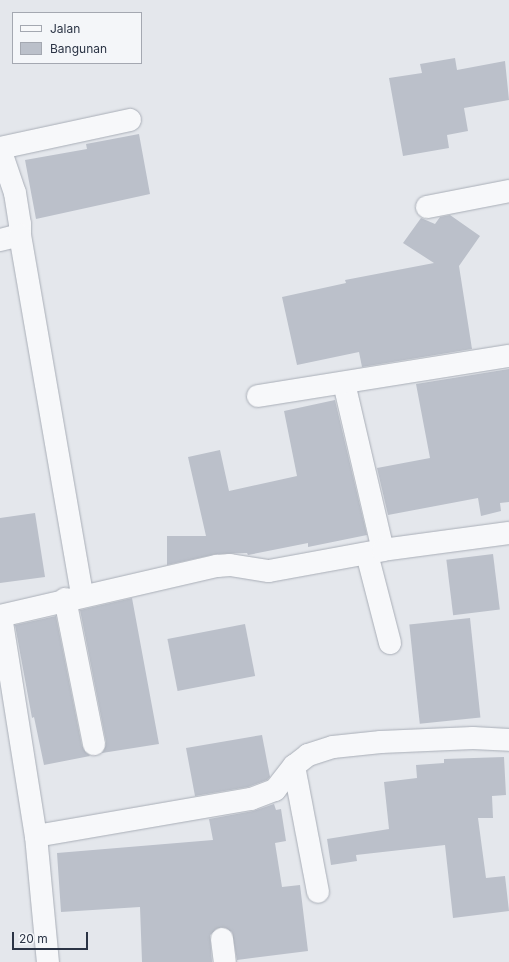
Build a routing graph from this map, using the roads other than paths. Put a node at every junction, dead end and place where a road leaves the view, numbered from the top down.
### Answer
1 (130, 120) dead end
2 (0, 149) edge
3 (509, 191) edge
4 (427, 207) dead end
5 (10, 237) edge
6 (509, 356) edge
7 (344, 383) junction
8 (258, 396) dead end
9 (509, 533) edge
10 (375, 552) junction
11 (74, 597) junction
12 (0, 616) edge
13 (390, 643) dead end
14 (509, 740) edge
15 (94, 744) dead end
16 (294, 766) junction
17 (36, 836) junction
18 (318, 892) dead end
19 (222, 939) dead end
20 (48, 962) edge
21 (225, 962) edge

1 - 2 street
2 - 5 street
3 - 4 street
5 - 11 street
6 - 7 street
7 - 8 street
7 - 10 street
9 - 10 street
10 - 11 street
10 - 13 street
11 - 12 street
11 - 15 street
12 - 17 street
14 - 16 street
16 - 17 street
16 - 18 street
17 - 20 street
19 - 21 street

